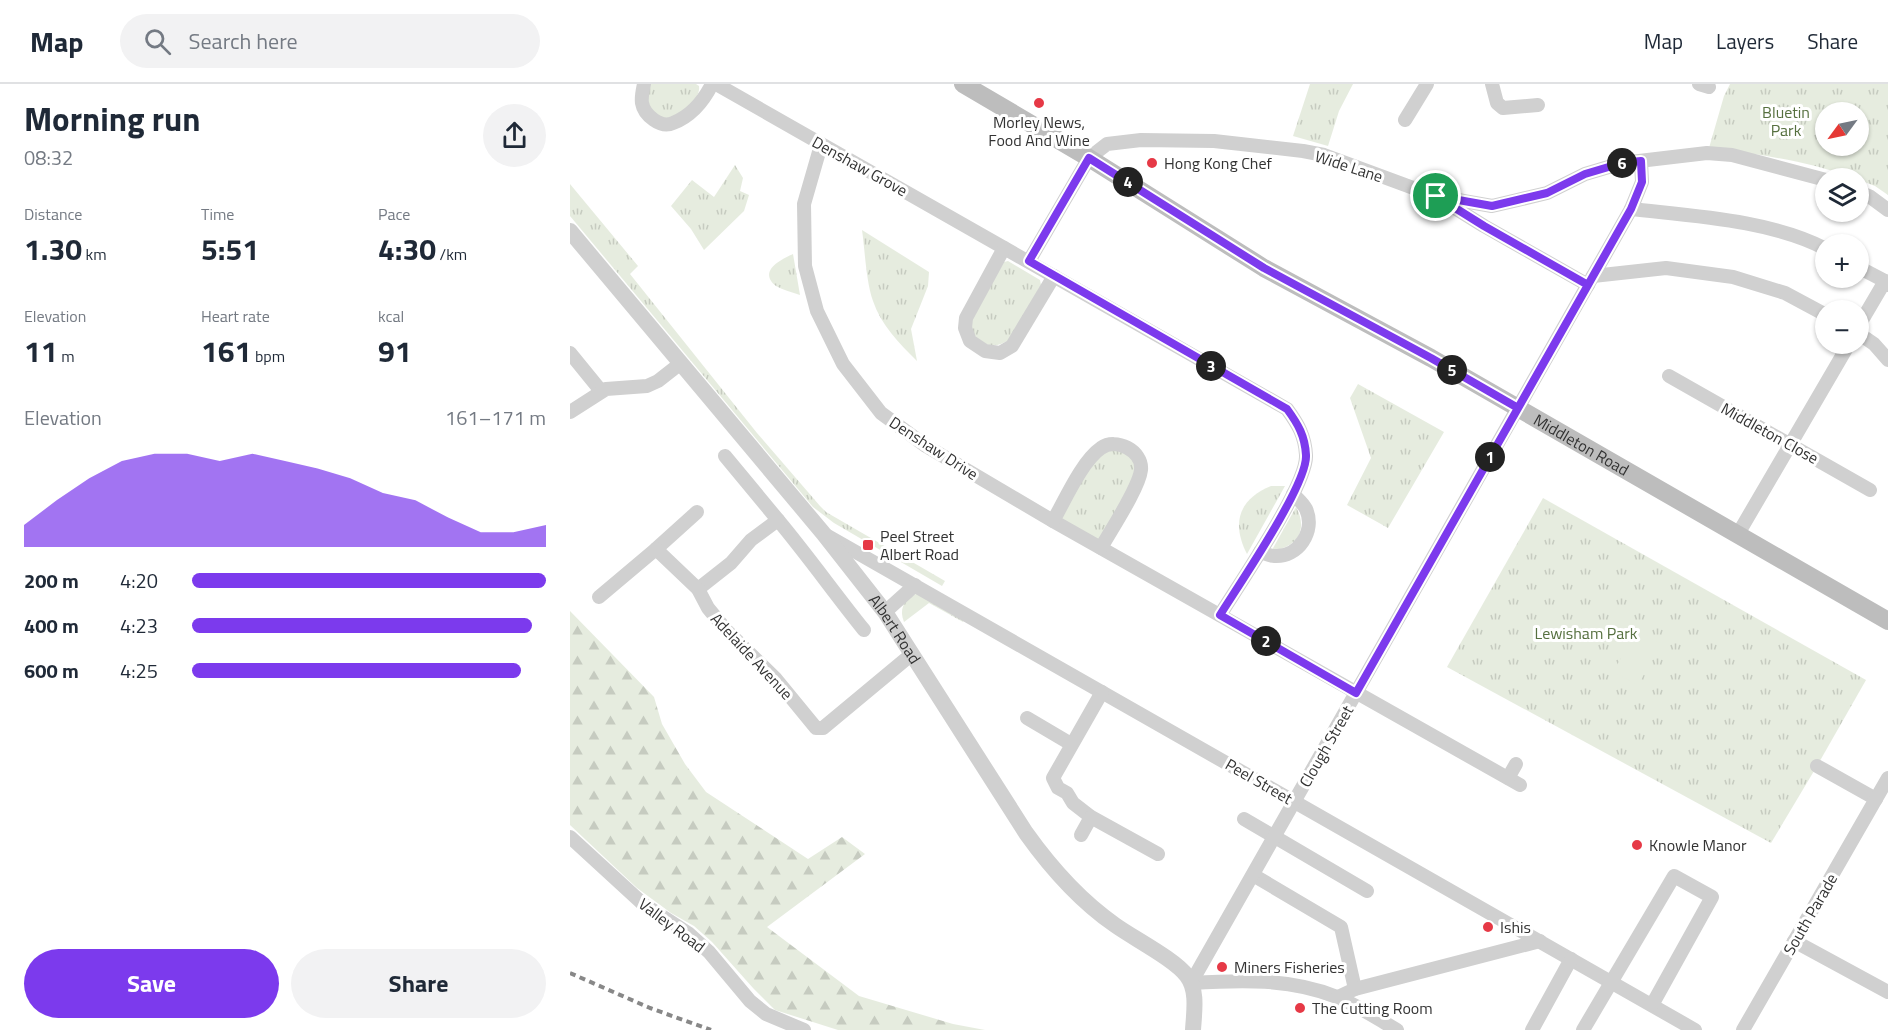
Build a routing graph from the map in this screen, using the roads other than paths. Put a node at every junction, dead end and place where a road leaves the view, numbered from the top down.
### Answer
1 (644, 84) edge
2 (714, 84) edge
3 (963, 84) edge
4 (1427, 84) edge
5 (1492, 84) edge
6 (1538, 105) dead end
7 (1405, 120) dead end
8 (821, 145) junction
9 (1089, 158) junction
10 (1641, 161) junction
11 (1815, 177) edge
12 (1436, 196) junction
13 (1869, 196) edge
14 (1631, 209) junction
15 (1888, 210) edge
16 (570, 231) edge
17 (1815, 243) edge
18 (1004, 248) junction
19 (1029, 261) junction
20 (1869, 273) edge
21 (1054, 276) junction
22 (1590, 280) junction
23 (1886, 283) edge
24 (1815, 309) edge
25 (1869, 310) edge
26 (1869, 341) edge
27 (570, 353) edge
28 (1843, 354) edge
29 (1888, 360) edge
30 (681, 363) junction
31 (1669, 376) dead end
32 (601, 391) junction
33 (1518, 408) junction
34 (570, 412) edge
35 (1791, 444) junction
36 (725, 456) dead end
37 (1870, 490) dead end
38 (1293, 494) junction
39 (697, 512) dead end
40 (778, 520) junction
41 (1053, 521) junction
42 (823, 533) junction
43 (1738, 534) junction
44 (1101, 548) junction
45 (656, 549) junction
46 (1260, 552) junction
47 (915, 585) junction
48 (698, 589) junction
49 (599, 597) dead end
50 (885, 612) junction
51 (1220, 615) junction
52 (1888, 621) edge
53 (864, 630) dead end
54 (912, 654) junction
55 (1102, 692) junction
56 (1356, 693) junction
57 (1027, 718) dead end
58 (1071, 744) junction
59 (1516, 764) dead end
60 (1817, 766) dead end
61 (1888, 778) edge
62 (1876, 799) junction
63 (1294, 802) junction
64 (1091, 817) junction
65 (1244, 819) dead end
66 (1081, 835) dead end
67 (570, 837) edge
68 (1274, 837) junction
69 (1158, 854) dead end
70 (1253, 875) junction
71 (1367, 891) dead end
72 (1540, 941) junction
73 (1794, 941) junction
74 (1571, 959) junction
75 (1191, 982) junction
76 (1611, 982) junction
77 (1355, 989) junction
78 (1888, 992) edge
79 (1338, 997) junction
80 (1652, 1005) junction
81 (804, 1030) edge
82 (1194, 1030) edge
83 (1397, 1030) edge
84 (1532, 1030) edge
85 (1583, 1030) edge
86 (1695, 1030) edge
87 (1743, 1030) edge

1 - 2 street, Denshaw Grove
2 - 8 street, Denshaw Grove
3 - 9 main road, Middleton Road
4 - 7 street
5 - 6 street
8 - 18 street, Denshaw Grove
8 - 41 street, Denshaw Drive
9 - 12 street, Wide Lane
9 - 19 street, Wide Lane
9 - 33 main road, Middleton Road
10 - 11 street, Wide Lane
10 - 12 street, Wide Lane
10 - 14 street, Clough Street
12 - 22 street
13 - 15 street
14 - 17 street
14 - 22 street, Clough Street
16 - 30 street, Albert Road
18 - 19 street, Denshaw Grove
18 - 21 street
19 - 21 street, Denshaw Grove
20 - 23 street
21 - 38 street, Denshaw Grove
22 - 24 street
22 - 33 street, Clough Street
23 - 25 street
26 - 29 street
27 - 32 street
28 - 35 street
30 - 32 street
30 - 42 street, Albert Road
31 - 35 street, Middleton Close
32 - 34 street
33 - 43 main road, Middleton Road
33 - 56 street, Clough Street
35 - 37 street, Middleton Close
35 - 43 street
36 - 40 street
38 - 46 street, Denshaw Grove
38 - 46 street
39 - 45 street
40 - 48 street
40 - 53 street
41 - 44 street, Denshaw Drive
41 - 44 street
42 - 47 street, Peel Street
42 - 50 street, Albert Road
43 - 52 main road, Middleton Road
44 - 51 street, Denshaw Drive
45 - 48 street, Adelaide Avenue
45 - 49 street
46 - 51 street, Denshaw Grove
47 - 50 street
47 - 55 street, Peel Street
48 - 54 street, Adelaide Avenue
50 - 54 street, Albert Road
51 - 56 street, Denshaw Drive
54 - 75 street, Albert Road
55 - 58 street
55 - 63 street, Peel Street
56 - 59 street, Denshaw Drive
56 - 63 street, Clough Street
57 - 58 street
58 - 64 street
60 - 62 street
61 - 62 street, South Parade
62 - 73 street, South Parade
63 - 68 street, Clough Street
63 - 72 street, Peel Street
64 - 66 street
64 - 69 street
65 - 68 street
67 - 81 street, Valley Road
68 - 70 street, Clough Street
68 - 71 street
70 - 75 street, Clough Street
70 - 77 street
72 - 74 street, Peel Street
72 - 77 street
73 - 78 street
73 - 87 street, South Parade
74 - 76 street, Peel Street
74 - 84 street
75 - 79 street
75 - 82 street
76 - 80 street, Peel Street
76 - 80 street
76 - 85 street
77 - 79 street
79 - 83 street
80 - 86 street, Peel Street

